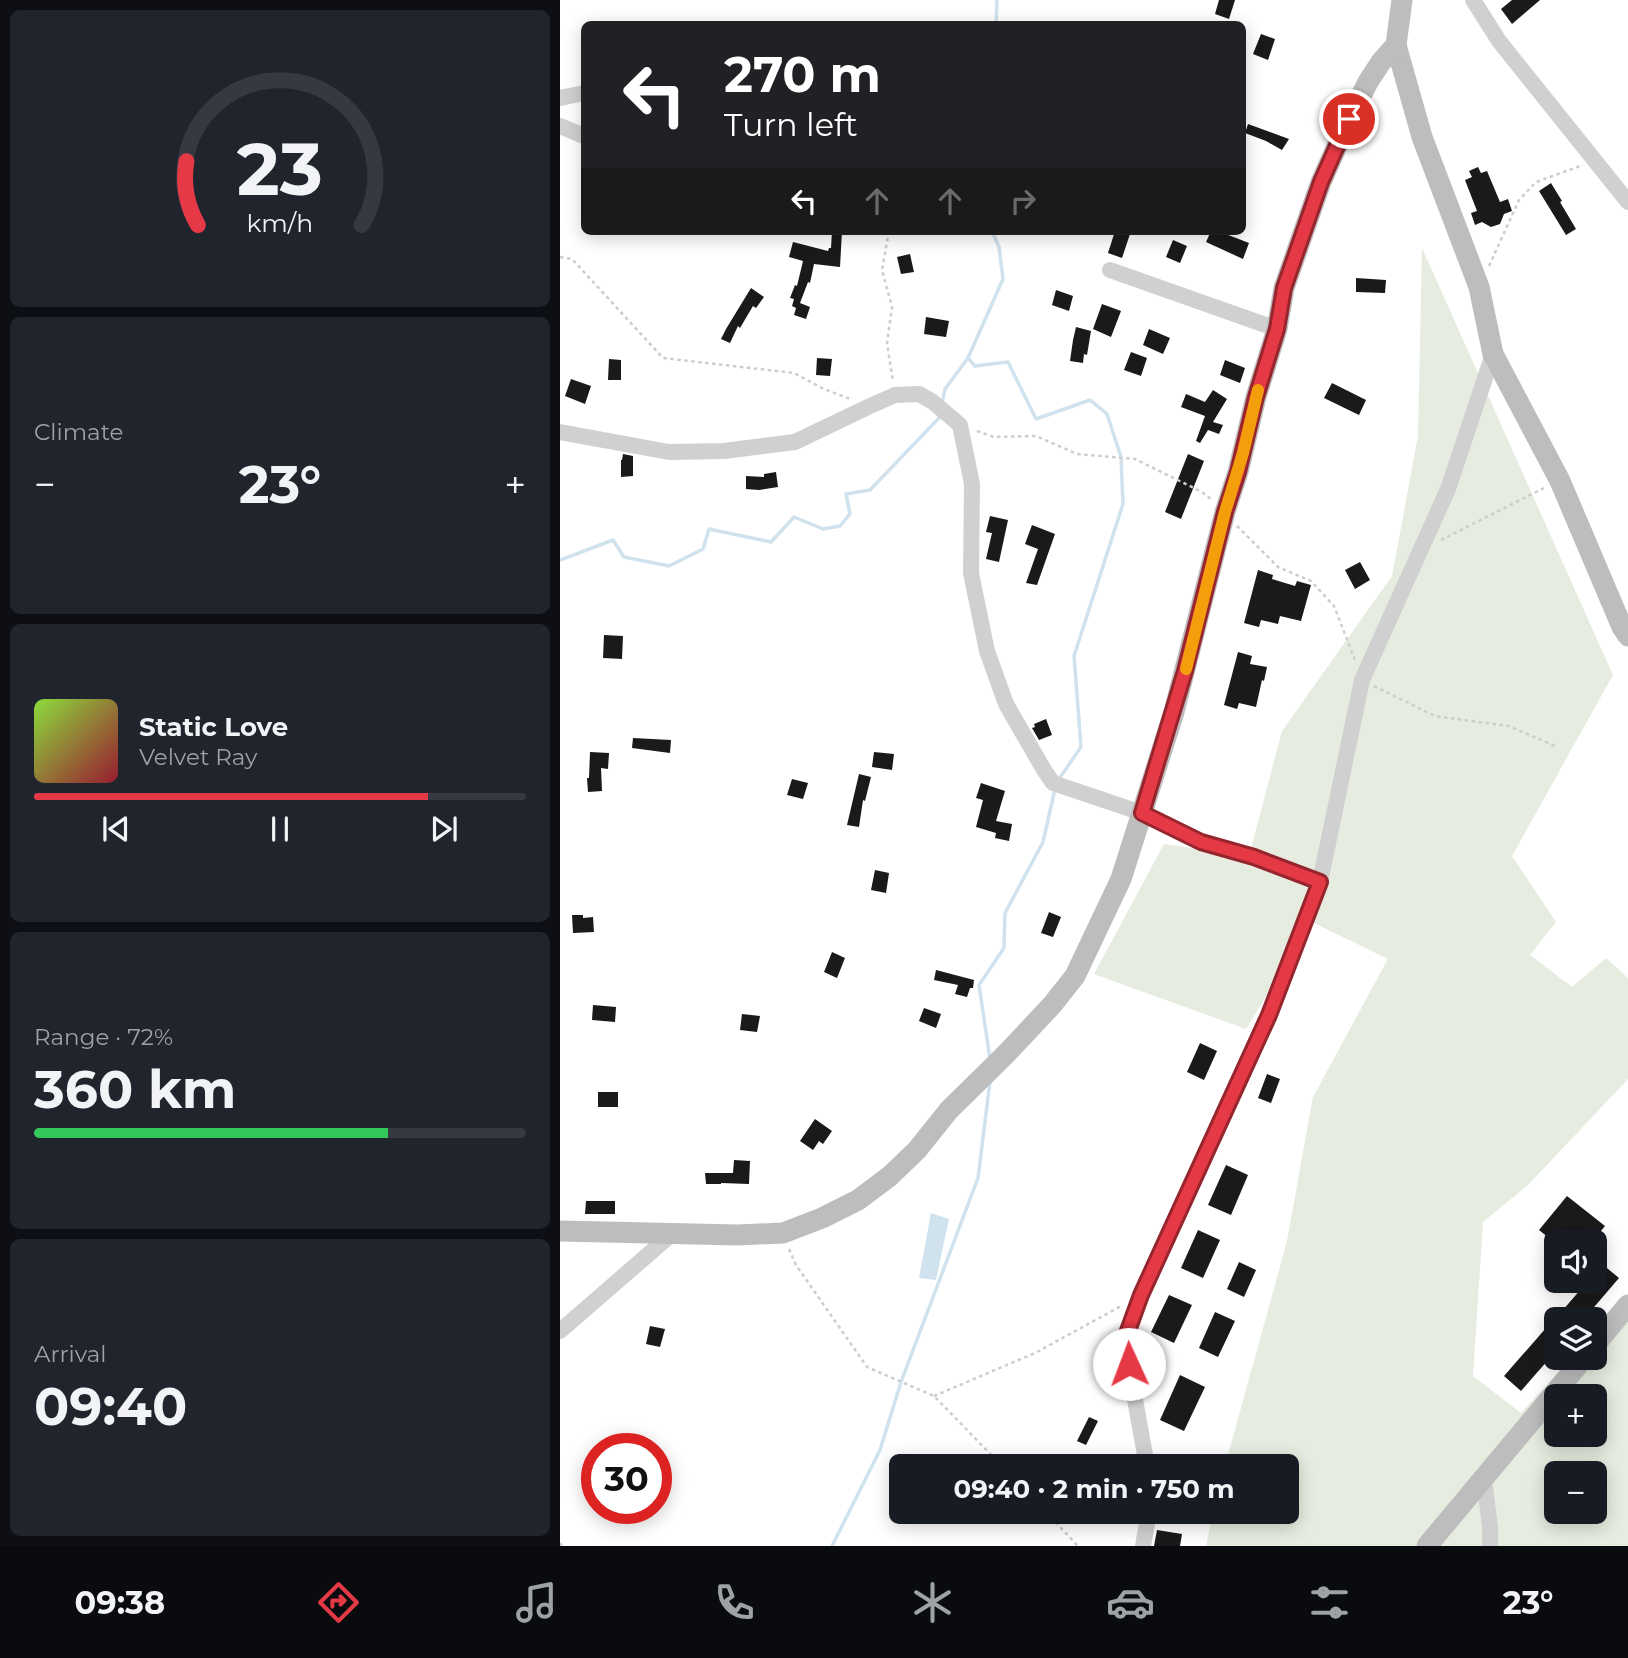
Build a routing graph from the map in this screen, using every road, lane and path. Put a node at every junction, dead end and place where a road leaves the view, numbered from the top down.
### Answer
1 (1402, 0) edge
2 (1473, 0) edge
3 (1396, 45) junction
4 (581, 94) edge
5 (560, 98) edge
6 (560, 125) edge
7 (581, 135) edge
8 (1596, 161) junction
9 (1628, 202) edge
10 (888, 235) edge
11 (560, 257) edge
12 (1110, 270) dead end
13 (1479, 287) junction
14 (1277, 329) junction
15 (1493, 354) junction
16 (895, 396) junction
17 (870, 406) junction
18 (961, 425) junction
19 (560, 432) edge
20 (1560, 481) junction
21 (1225, 512) junction
22 (1421, 550) junction
23 (1628, 636) edge
24 (1142, 813) junction
25 (1320, 882) junction
26 (560, 1231) edge
27 (673, 1233) junction
28 (783, 1233) junction
29 (1141, 1295) junction
30 (1628, 1305) edge
31 (1607, 1330) edge
32 (560, 1331) edge
33 (1574, 1370) edge
34 (934, 1396) junction
35 (990, 1454) edge
36 (1145, 1454) edge
37 (1485, 1479) junction
38 (1057, 1524) edge
39 (1147, 1524) edge
40 (1078, 1546) edge
41 (1143, 1546) edge
42 (1427, 1546) edge
43 (1490, 1546) edge

1 - 3 street
2 - 8 street
3 - 13 street
3 - 14 street
4 - 5 street
6 - 7 street
8 - 9 street
8 - 13 path
10 - 16 path
11 - 17 path
12 - 14 street
13 - 15 street
14 - 21 street
15 - 20 street
15 - 22 street
16 - 17 street
16 - 18 street
17 - 19 street
18 - 21 path
18 - 24 street
20 - 22 path
20 - 23 street
21 - 24 street
22 - 25 street
24 - 25 street
24 - 28 street
25 - 29 street
26 - 27 street
27 - 28 street
27 - 32 street
28 - 34 path
29 - 34 path
29 - 36 street
30 - 31 street
33 - 37 street
34 - 35 path
37 - 42 street
37 - 43 street
38 - 40 path
39 - 41 street

